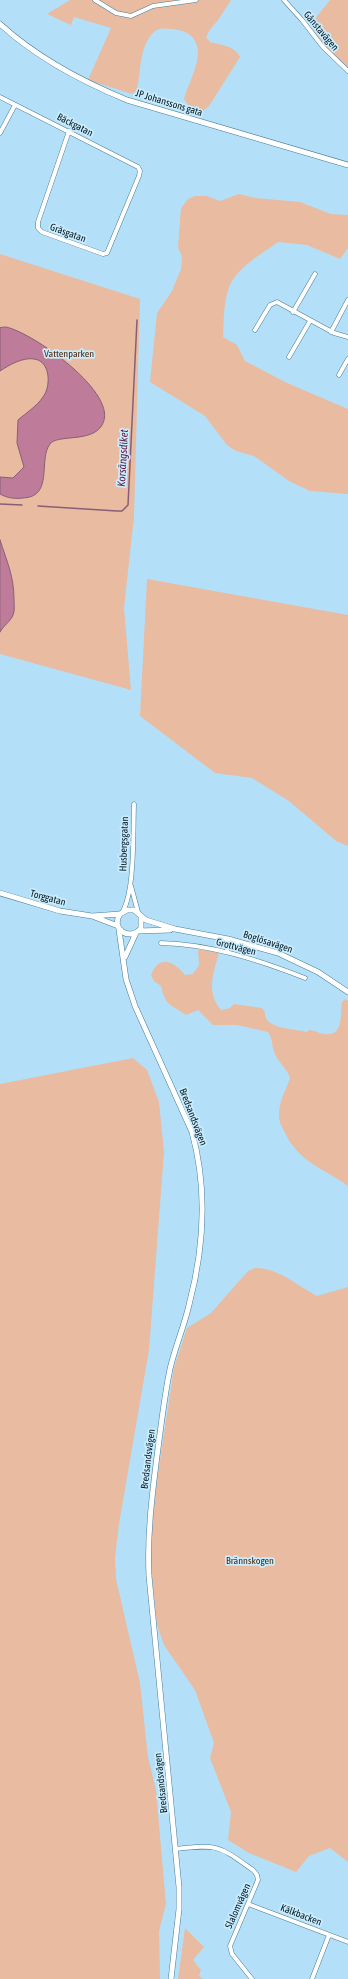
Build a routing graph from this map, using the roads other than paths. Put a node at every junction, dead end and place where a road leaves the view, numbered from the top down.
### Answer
1 (96, 0) edge
2 (196, 0) edge
3 (284, 0) edge
4 (0, 24) edge
5 (348, 71) edge
6 (0, 97) edge
7 (15, 105) junction
8 (69, 131) junction
9 (0, 134) edge
10 (348, 165) edge
11 (140, 171) joint
12 (315, 274) dead end
13 (348, 300) edge
14 (293, 312) junction
15 (310, 321) junction
16 (255, 330) dead end
17 (331, 332) junction
18 (348, 337) edge
19 (289, 357) dead end
20 (348, 359) edge
21 (339, 375) dead end
22 (134, 804) dead end
23 (130, 884) junction
24 (0, 893) edge
25 (122, 912) junction
26 (139, 914) junction
27 (92, 916) junction
28 (118, 928) junction
29 (175, 929) junction
30 (137, 932) junction
31 (228, 939) junction
32 (161, 943) dead end
33 (227, 952) junction
34 (124, 958) junction
35 (305, 978) dead end
36 (348, 992) edge
37 (176, 1849) junction
38 (248, 1904) junction
39 (329, 1935) junction
40 (348, 1942) edge
41 (171, 1979) edge
42 (252, 1979) edge
43 (312, 1979) edge

1 - 2 street
3 - 5 street, Gånstavägen
4 - 10 street, JP Johanssons gata
6 - 7 street, Bäckgatan
7 - 8 street, Bäckgatan
7 - 9 street
8 - 11 street, Bäckgatan
8 - 11 street, Gräsgatan
12 - 14 street
13 - 17 street
14 - 15 street
14 - 16 street
15 - 17 street
15 - 19 street
17 - 18 street
20 - 21 street
22 - 23 street, Husbergsgatan
23 - 25 street, Husbergsgatan
23 - 26 street, Husbergsgatan
24 - 27 street, Torggatan
25 - 26 street, Torggatan
25 - 27 street, Torggatan
25 - 28 street
26 - 29 street, Boglösavägen
26 - 30 street
27 - 28 street, Torggatan
28 - 30 street, Torggatan
28 - 34 street, Bredsandsvägen
29 - 30 street, Boglösavägen
29 - 31 street, Boglösavägen
30 - 34 street
31 - 33 street
31 - 36 street, Boglösavägen
32 - 33 street, Grottvägen
33 - 35 street, Grottvägen
34 - 37 street, Bredsandsvägen
37 - 38 street, Slalomvägen
37 - 41 street, Bredsandsvägen
38 - 39 street, Kälkbacken
38 - 42 street, Slalomvägen
39 - 40 street, Kälkbacken
39 - 43 street

